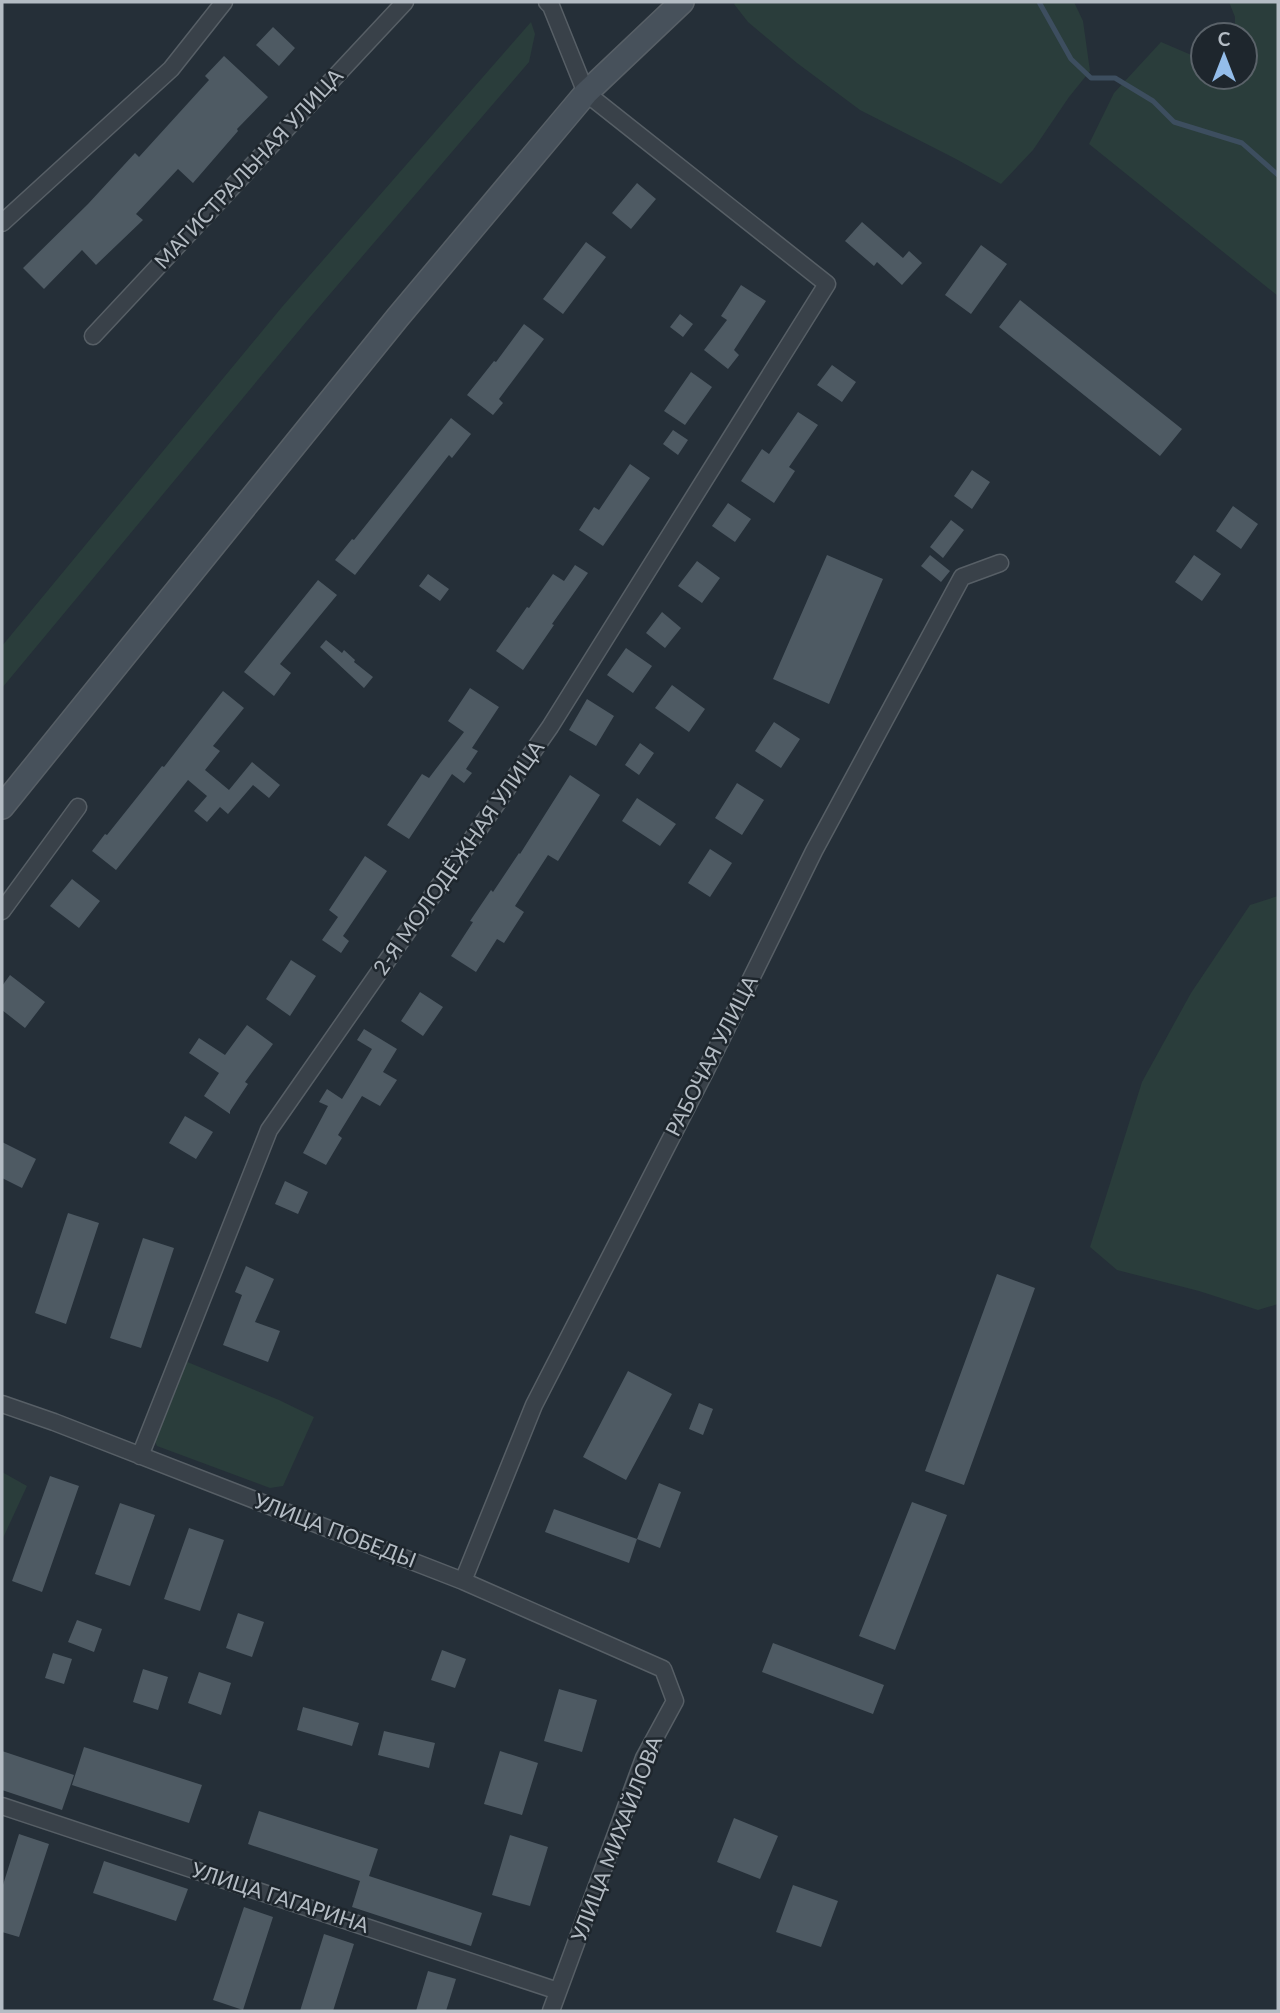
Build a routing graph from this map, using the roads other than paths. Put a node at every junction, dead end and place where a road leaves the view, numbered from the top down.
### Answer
1 (225, 2) edge
2 (405, 2) edge
3 (547, 2) edge
4 (682, 2) edge
5 (586, 93) junction
6 (2, 223) edge
7 (93, 336) dead end
8 (1000, 563) dead end
9 (2, 807) edge
10 (78, 807) dead end
11 (2, 911) edge
12 (2, 1404) edge
13 (140, 1456) junction
14 (463, 1581) junction
15 (663, 1670) joint
16 (2, 1806) edge
17 (558, 1991) junction
18 (551, 2011) edge

1 - 6 street
2 - 7 street, МАГИСТРАЛЬНАЯ УЛИЦА
3 - 5 street
4 - 5 main road
5 - 9 main road
5 - 13 street, 2-Я МОЛОДЁЖНАЯ УЛИЦА
8 - 14 street, РАБОЧАЯ УЛИЦА
10 - 11 street
12 - 13 street, УЛИЦА ПОБЕДЫ
13 - 14 street, УЛИЦА ПОБЕДЫ
14 - 15 street, УЛИЦА ПОБЕДЫ
15 - 17 street, УЛИЦА МИХАЙЛОВА
16 - 17 street, УЛИЦА ГАГАРИНА
17 - 18 street, УЛИЦА МИХАЙЛОВА

